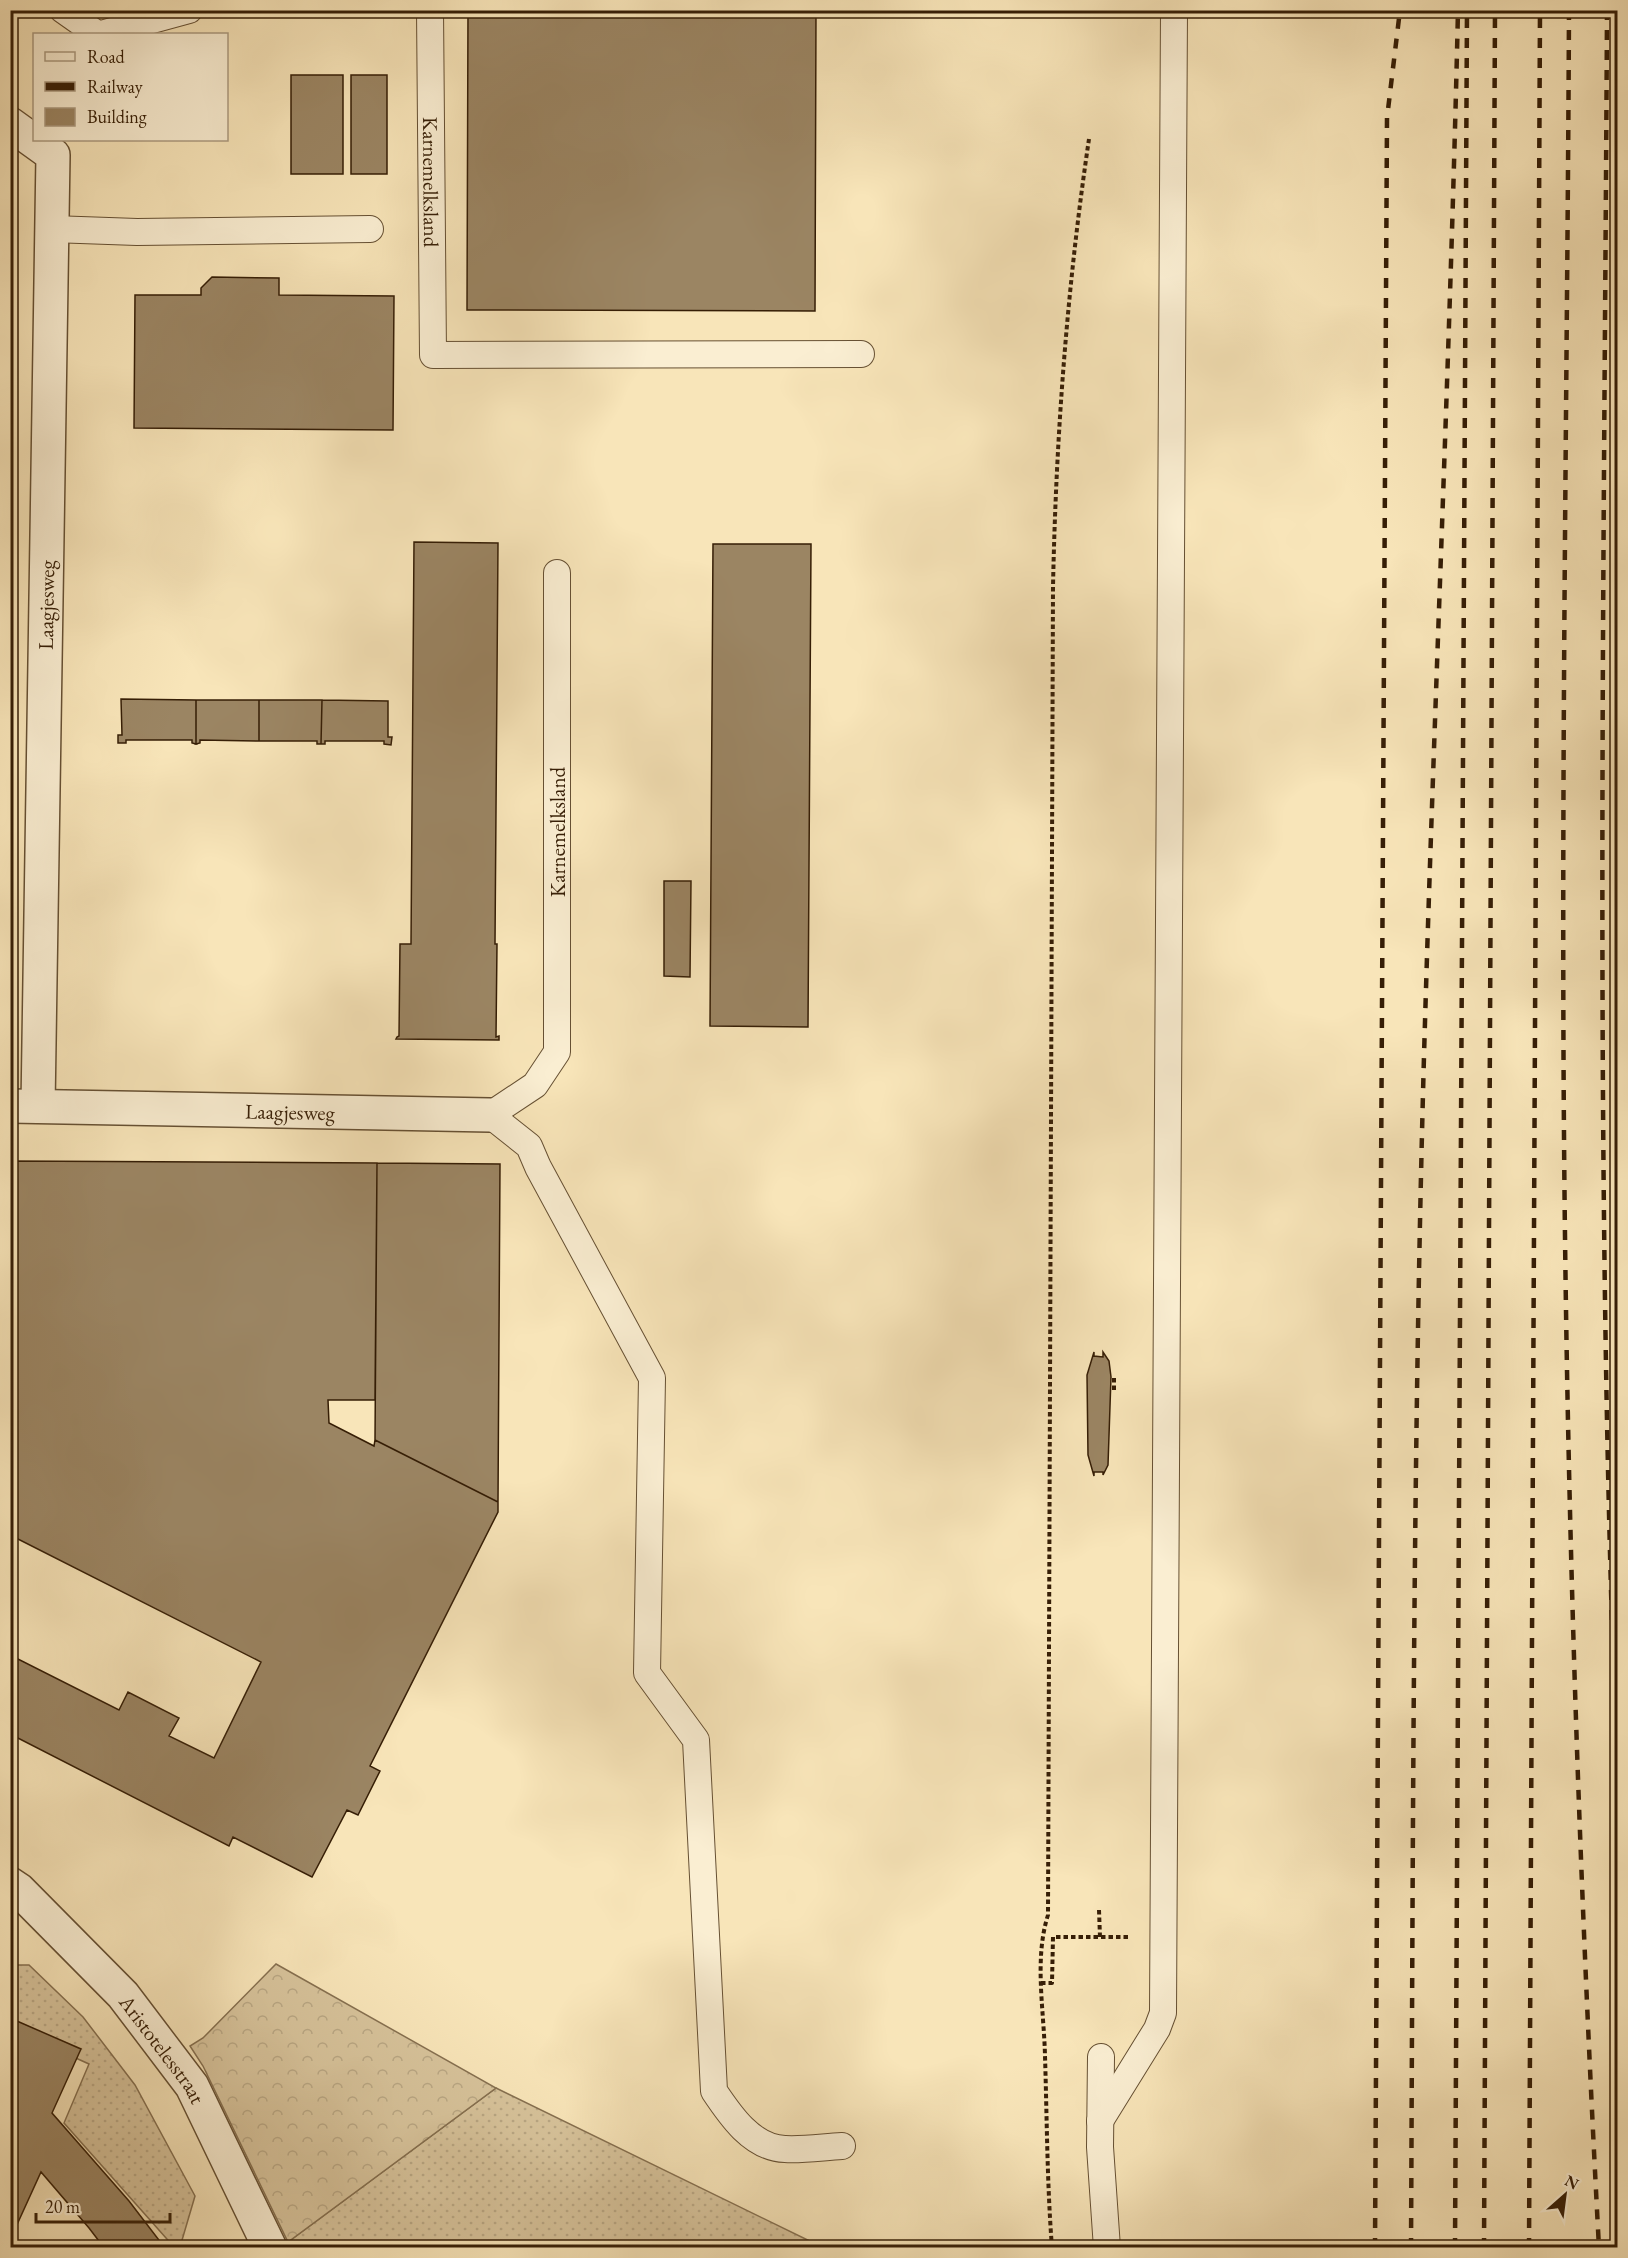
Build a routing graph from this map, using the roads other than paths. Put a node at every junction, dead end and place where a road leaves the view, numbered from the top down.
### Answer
1 (63, 10) edge
2 (189, 10) edge
3 (430, 10) edge
4 (1174, 10) edge
5 (96, 33) edge
6 (105, 33) edge
7 (22, 124) edge
8 (33, 135) edge
9 (39, 141) edge
10 (52, 229) junction
11 (370, 229) dead end
12 (861, 354) dead end
13 (557, 573) dead end
14 (24, 1106) edge
15 (490, 1115) junction
16 (13, 1891) edge
17 (1101, 2057) dead end
18 (1100, 2121) junction
19 (842, 2146) dead end
20 (270, 2247) edge
21 (1107, 2247) edge

1 - 5 lane
2 - 6 lane
3 - 12 lane, Karnemelksland
4 - 18 lane
7 - 8 street, Laagjesweg
9 - 10 street, Laagjesweg
10 - 11 lane
10 - 14 street, Laagjesweg
13 - 15 lane, Karnemelksland
14 - 15 street, Laagjesweg
15 - 19 lane
16 - 20 street, Aristotelesstraat
17 - 18 lane
18 - 21 lane

